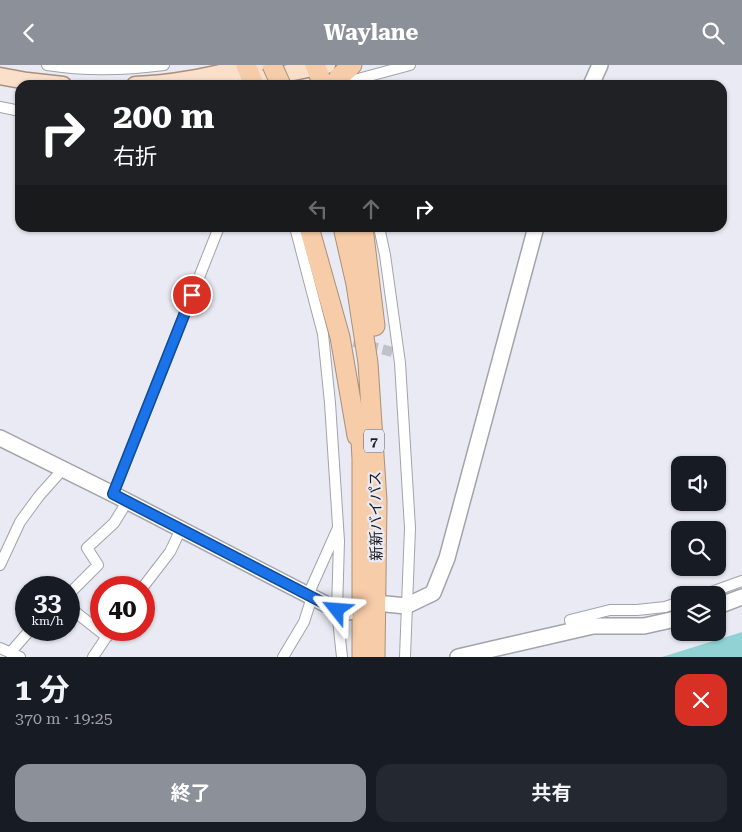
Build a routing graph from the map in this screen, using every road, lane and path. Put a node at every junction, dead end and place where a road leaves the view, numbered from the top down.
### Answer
1 (47, 65) edge
2 (164, 65) edge
3 (272, 65) edge
4 (286, 65) edge
5 (352, 65) edge
6 (410, 65) edge
7 (600, 65) edge
8 (320, 71) edge
9 (251, 73) edge
10 (0, 76) edge
11 (22, 80) edge
12 (189, 80) edge
13 (239, 80) edge
14 (279, 80) edge
15 (293, 80) edge
16 (338, 80) edge
17 (357, 80) edge
18 (594, 80) edge
19 (0, 87) edge
20 (15, 90) edge
21 (0, 107) edge
22 (15, 110) edge
23 (216, 232) edge
24 (296, 232) edge
25 (310, 232) edge
26 (331, 232) edge
27 (344, 232) edge
28 (364, 232) edge
29 (380, 232) edge
30 (535, 232) edge
31 (396, 353) dead end
32 (400, 363) junction
33 (0, 438) edge
34 (362, 459) junction
35 (63, 469) junction
36 (113, 494) junction
37 (378, 501) junction
38 (127, 502) junction
39 (338, 527) junction
40 (181, 529) junction
41 (0, 565) edge
42 (151, 576) edge
43 (742, 581) edge
44 (80, 582) edge
45 (726, 587) edge
46 (310, 596) junction
47 (742, 597) edge
48 (726, 603) edge
49 (386, 604) dead end
50 (671, 605) edge
51 (406, 606) junction
52 (343, 611) junction
53 (671, 620) edge
54 (573, 631) junction
55 (23, 641) edge
56 (104, 641) edge
57 (0, 648) edge
58 (15, 655) edge
59 (93, 657) edge
60 (283, 657) edge
61 (342, 657) edge
62 (362, 657) edge
63 (375, 657) edge
64 (405, 657) edge
65 (458, 657) edge

1 - 2 street
3 - 14 highway, bridge
4 - 15 highway
5 - 16 highway
6 - 17 street
7 - 18 street
8 - 9 main road
9 - 12 main road
9 - 13 main road
10 - 11 main road
19 - 20 main road
21 - 22 street
23 - 36 street
24 - 39 street
25 - 34 highway
26 - 34 highway, 新新バイパス / 7
27 - 37 highway, 新新バイパス / 7
28 - 37 highway
29 - 32 street
30 - 51 street
31 - 32 street
32 - 51 street
33 - 35 street
34 - 62 highway, 新新バイパス / 7
35 - 36 street
35 - 41 street
36 - 38 street
37 - 63 highway, 新新バイパス / 7
38 - 40 street
38 - 44 street
39 - 46 street
39 - 52 street
40 - 42 street
40 - 46 street
43 - 45 street
46 - 52 street
46 - 60 street
47 - 48 street
49 - 51 street
50 - 54 street
51 - 64 street
52 - 61 street
53 - 54 street
54 - 65 street
55 - 58 street
56 - 59 street
57 - 58 street

